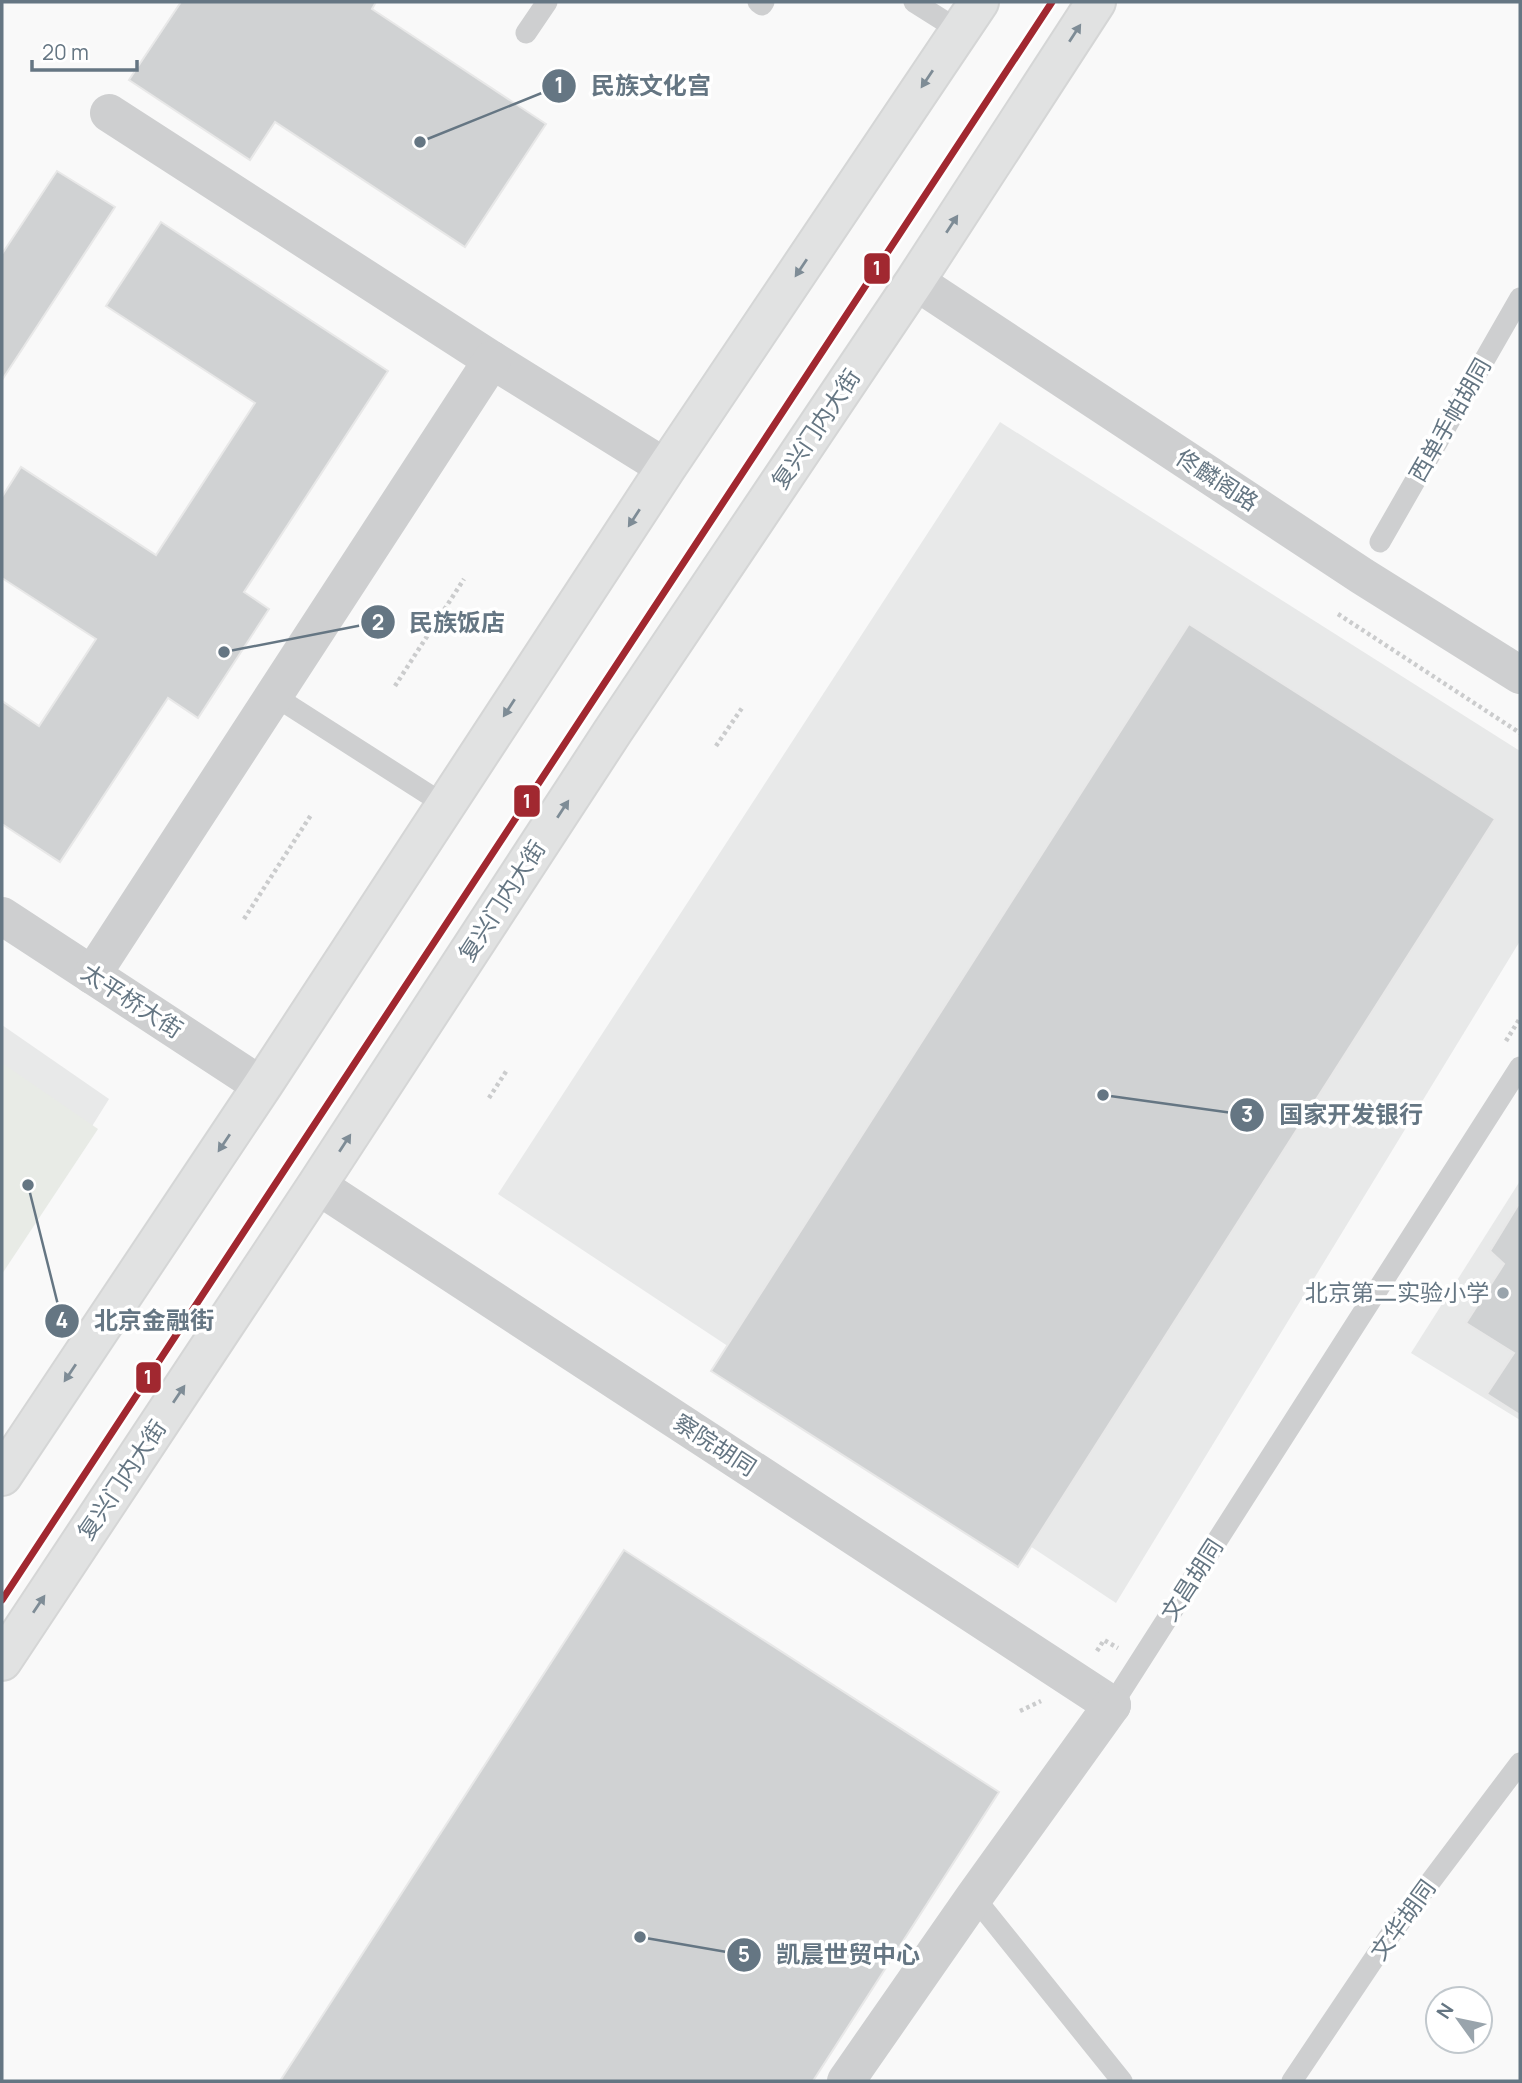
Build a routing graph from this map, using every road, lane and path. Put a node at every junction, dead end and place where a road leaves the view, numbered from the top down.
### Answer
1 (547, 2) edge
2 (758, 2) edge
3 (764, 2) edge
4 (914, 2) edge
5 (1096, 2) edge
6 (969, 16) edge
7 (526, 33) dead end
8 (108, 113) dead end
9 (915, 281) junction
10 (1520, 298) edge
11 (492, 360) junction
12 (666, 468) junction
13 (1380, 542) dead end
14 (464, 579) dead end
15 (1338, 614) dead end
16 (1520, 675) edge
17 (395, 686) dead end
18 (274, 695) junction
19 (742, 708) dead end
20 (1520, 733) edge
21 (716, 746) dead end
22 (445, 806) junction
23 (311, 815) dead end
24 (2, 916) edge
25 (244, 919) dead end
26 (92, 975) junction
27 (1520, 1067) edge
28 (507, 1070) dead end
29 (262, 1086) junction
30 (489, 1098) dead end
31 (317, 1185) junction
32 (2, 1476) edge
33 (2, 1661) edge
34 (1112, 1705) junction
35 (1520, 1763) edge
36 (974, 1897) junction
37 (846, 2081) edge
38 (1122, 2081) edge
39 (1292, 2081) edge

1 - 7 lane
2 - 3 lane
4 - 6 lane
9 -> 5 highway, 复兴门内大街
6 -> 12 highway
8 - 11 street
9 - 16 street, 佟麟阁路
31 -> 9 highway, 复兴门内大街
10 - 13 lane, 西单手帕胡同
11 - 12 street
11 - 18 street
12 -> 22 highway
14 - 17 path
15 - 20 path
18 - 22 lane
18 - 26 street
19 - 21 path
22 - 29 highway
23 - 25 path
24 - 26 street, 太平桥大街
26 - 29 street, 太平桥大街
27 - 34 lane, 文昌胡同
28 - 30 path
29 -> 32 highway
33 -> 31 highway, 复兴门内大街
31 - 34 street, 察院胡同
34 - 36 street, 文昌胡同
35 - 39 lane, 文华胡同
36 - 37 street, 文昌胡同
36 - 38 lane

